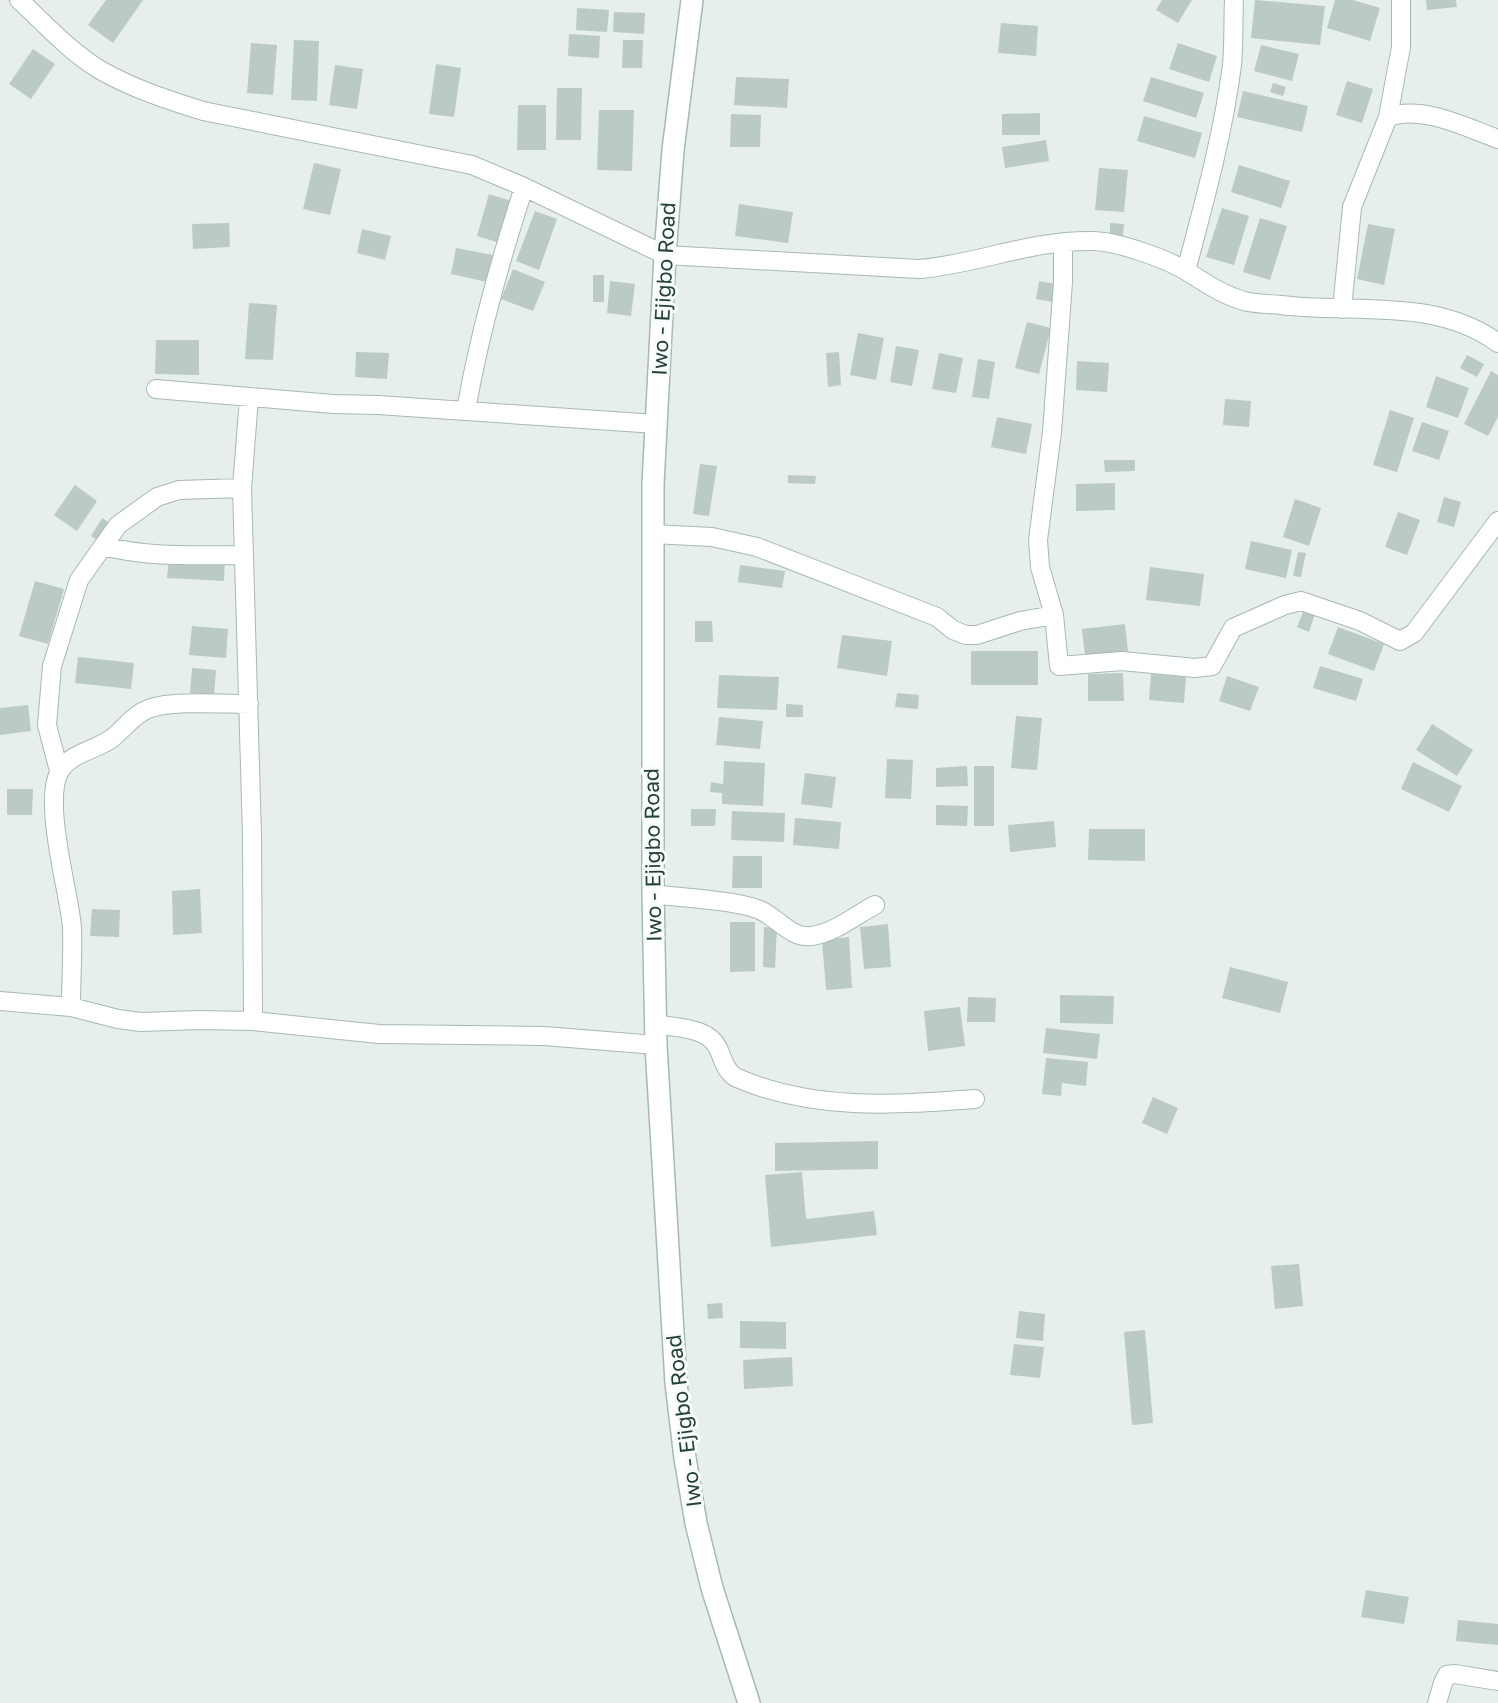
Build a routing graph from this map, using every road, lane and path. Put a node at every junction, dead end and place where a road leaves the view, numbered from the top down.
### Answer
1 (19, 0) edge
2 (692, 0) edge
3 (1234, 0) edge
4 (1401, 0) edge
5 (1388, 117) junction
6 (1498, 139) edge
7 (524, 187) junction
8 (1063, 243) junction
9 (664, 255) junction
10 (1186, 271) junction
11 (1342, 309) junction
12 (1498, 343) edge
13 (156, 389) dead end
14 (249, 398) junction
15 (466, 411) junction
16 (656, 424) junction
17 (242, 488) junction
18 (1498, 521) edge
19 (652, 534) junction
20 (104, 546) junction
21 (242, 555) junction
22 (1054, 615) junction
23 (249, 704) junction
24 (59, 771) junction
25 (653, 894) junction
26 (875, 905) dead end
27 (0, 1000) edge
28 (71, 1007) junction
29 (253, 1021) junction
30 (656, 1034) junction
31 (975, 1099) dead end
32 (1498, 1681) edge
33 (749, 1703) edge
34 (1437, 1703) edge

1 - 7 street
2 - 9 main road, Iwo - Ejigbo Road
3 - 10 street
4 - 5 street
5 - 6 street
5 - 11 street
7 - 9 street
7 - 15 street
8 - 9 street
8 - 10 street
8 - 22 street
9 - 16 main road, Iwo - Ejigbo Road
10 - 11 street
11 - 12 street
13 - 14 street
14 - 15 street
14 - 17 street
15 - 16 street
16 - 19 main road, Iwo - Ejigbo Road
17 - 20 street
17 - 21 street
18 - 22 street
19 - 22 street
19 - 25 main road, Iwo - Ejigbo Road
20 - 21 street
20 - 24 street
21 - 23 street
23 - 24 street
23 - 29 street
24 - 28 street
25 - 26 street
25 - 30 main road, Iwo - Ejigbo Road
27 - 28 street
28 - 29 street
29 - 30 street
30 - 31 street
30 - 33 main road, Iwo - Ejigbo Road
32 - 34 street

